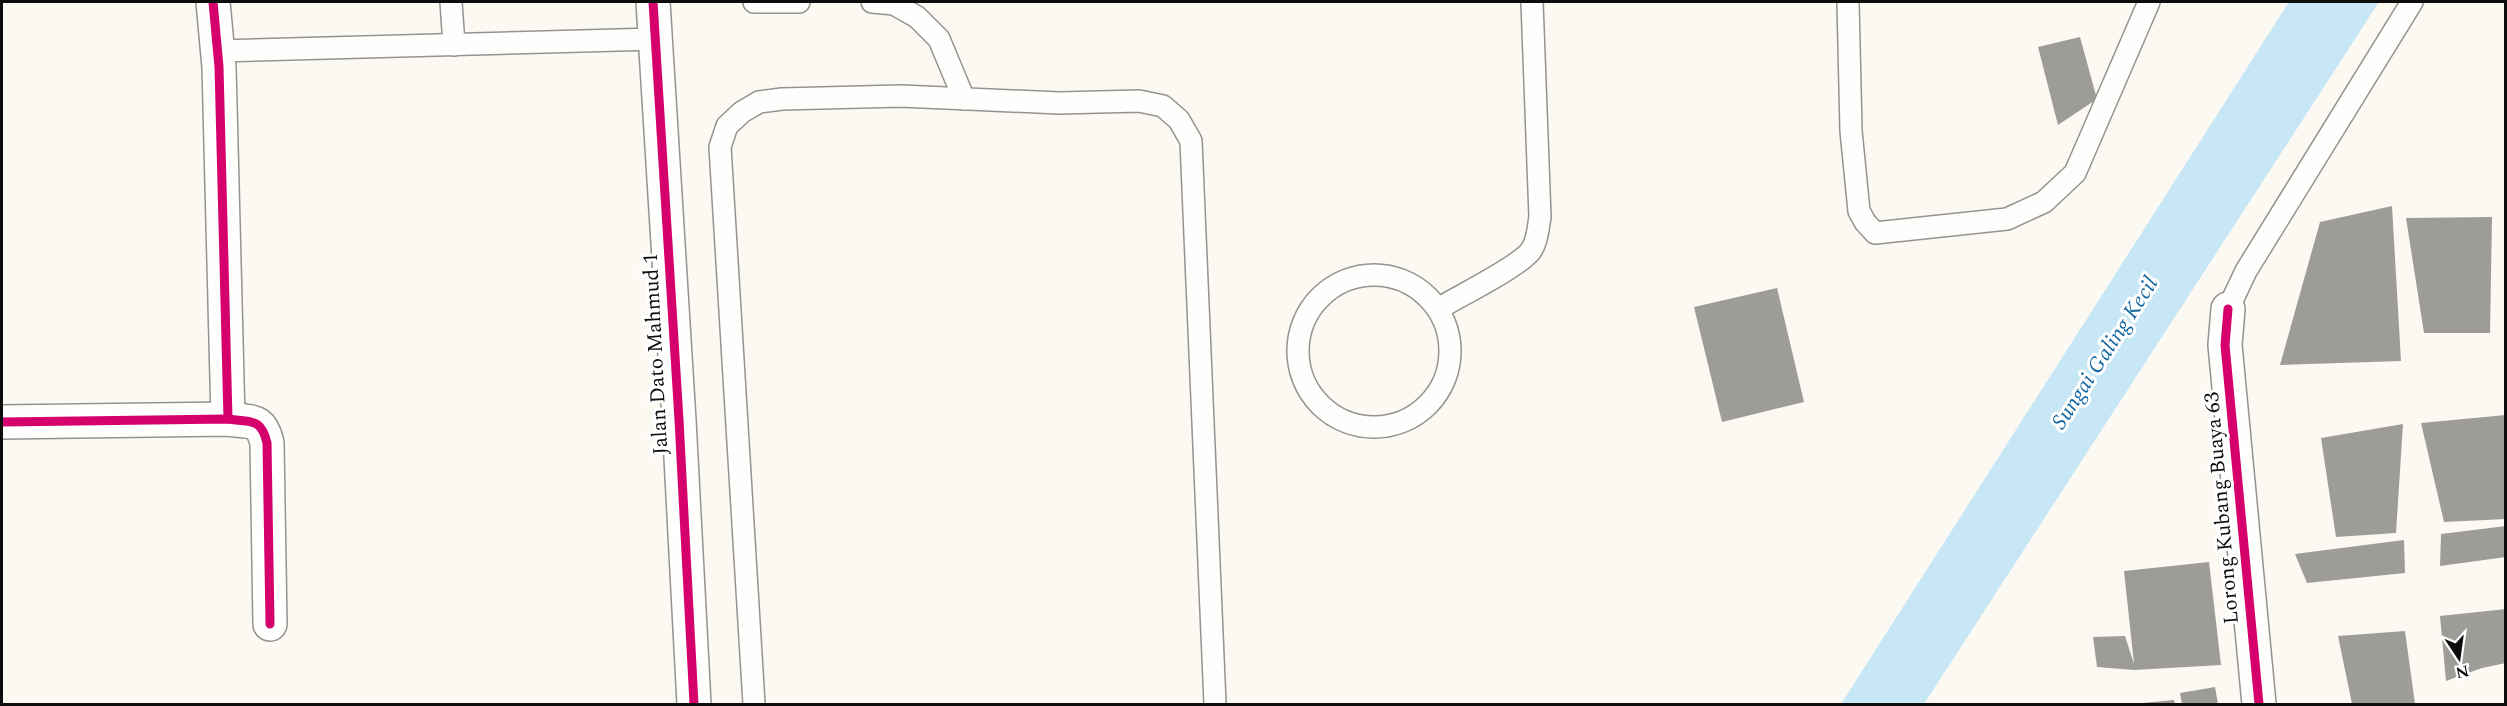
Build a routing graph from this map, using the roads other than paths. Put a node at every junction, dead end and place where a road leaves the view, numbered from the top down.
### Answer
1 (213, 2) edge
2 (451, 2) edge
3 (653, 2) edge
4 (754, 2) edge
5 (799, 2) edge
6 (872, 2) edge
7 (1532, 2) edge
8 (1848, 2) edge
9 (2149, 2) edge
10 (2412, 2) edge
11 (655, 39) junction
12 (454, 45) junction
13 (218, 51) junction
14 (964, 99) junction
15 (1438, 309) junction
16 (2228, 309) joint
17 (228, 419) junction
18 (2, 422) edge
19 (270, 624) dead end
20 (694, 705) edge
21 (754, 705) edge
22 (1215, 705) edge
23 (2259, 705) edge

1 - 13 street
2 - 12 lane
3 - 11 street, Jalan Dato Mahmud 1
4 - 5 lane
6 - 14 lane
7 - 15 lane
8 - 9 lane
10 - 16 lane
11 - 12 lane
11 - 20 street, Jalan Dato Mahmud 1
12 - 13 lane
13 - 17 street
14 - 21 lane
14 - 22 lane
15 - 15 lane
16 - 23 street, Lorong Kubang Buaya 63
17 - 18 street
17 - 19 street

